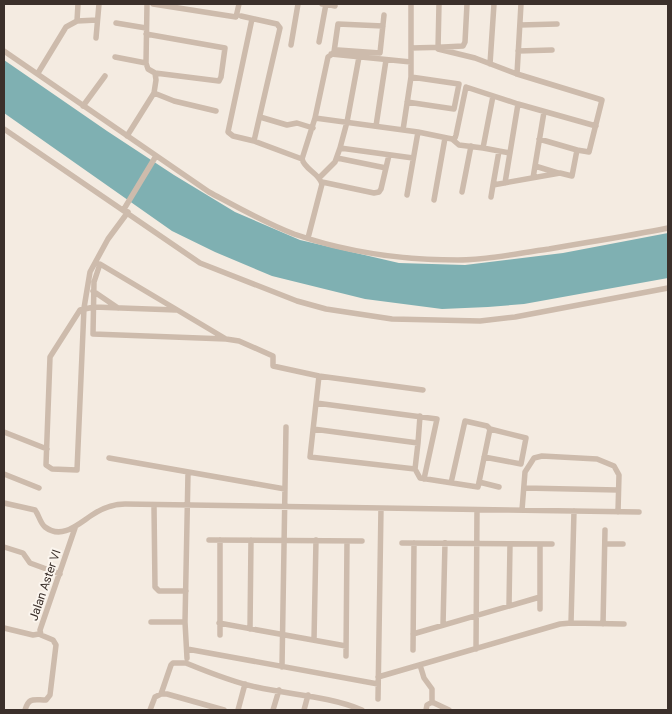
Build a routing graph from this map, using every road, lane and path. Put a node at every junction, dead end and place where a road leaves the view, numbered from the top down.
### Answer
1 (78, 4) edge
2 (99, 4) edge
3 (147, 4) edge
4 (153, 4) edge
5 (239, 4) edge
6 (298, 4) edge
7 (324, 4) edge
8 (411, 4) edge
9 (439, 4) edge
10 (467, 4) edge
11 (494, 4) edge
12 (521, 4) edge
13 (335, 6) dead end
14 (384, 15) dead end
15 (241, 16) dead end
16 (252, 19) junction
17 (97, 20) junction
18 (76, 21) junction
19 (116, 23) dead end
20 (557, 24) dead end
21 (520, 25) junction
22 (383, 26) junction
23 (146, 31) junction
24 (96, 38) dead end
25 (319, 42) dead end
26 (291, 45) dead end
27 (411, 48) junction
28 (438, 49) junction
29 (552, 50) dead end
30 (4, 51) edge
31 (518, 51) junction
32 (333, 53) junction
33 (115, 57) dead end
34 (359, 57) junction
35 (382, 57) junction
36 (411, 62) junction
37 (146, 63) junction
38 (490, 64) junction
39 (154, 73) junction
40 (38, 74) junction
41 (517, 74) junction
42 (105, 76) dead end
43 (411, 77) junction
44 (458, 84) junction
45 (466, 87) junction
46 (154, 93) junction
47 (493, 96) junction
48 (408, 102) junction
49 (518, 104) junction
50 (83, 106) junction
51 (216, 111) dead end
52 (544, 112) junction
53 (260, 117) junction
54 (315, 118) junction
55 (347, 122) junction
56 (376, 126) junction
57 (596, 126) junction
58 (312, 128) junction
59 (4, 129) edge
60 (403, 130) junction
61 (418, 132) junction
62 (127, 136) junction
63 (445, 138) junction
64 (452, 139) junction
65 (539, 139) junction
66 (254, 141) junction
67 (471, 146) junction
68 (340, 148) junction
69 (483, 148) junction
70 (577, 150) junction
71 (499, 151) junction
72 (510, 153) junction
73 (389, 155) junction
74 (156, 156) junction
75 (337, 158) junction
76 (413, 158) junction
77 (302, 160) junction
78 (535, 166) junction
79 (386, 168) junction
80 (560, 173) junction
81 (533, 178) junction
82 (320, 180) junction
83 (504, 183) junction
84 (493, 185) junction
85 (462, 192) dead end
86 (407, 195) dead end
87 (491, 197) dead end
88 (434, 200) dead end
89 (126, 211) junction
90 (668, 228) edge
91 (308, 238) junction
92 (668, 288) edge
93 (93, 291) junction
94 (94, 307) junction
95 (84, 308) junction
96 (119, 308) junction
97 (176, 310) junction
98 (226, 339) junction
99 (319, 376) junction
100 (423, 390) dead end
101 (316, 403) junction
102 (420, 416) junction
103 (286, 427) dead end
104 (313, 429) junction
105 (490, 429) junction
106 (4, 432) edge
107 (418, 443) junction
108 (47, 449) junction
109 (484, 457) junction
110 (109, 458) dead end
111 (415, 469) junction
112 (188, 472) junction
113 (4, 474) edge
114 (424, 479) junction
115 (479, 482) junction
116 (451, 483) junction
117 (499, 487) dead end
118 (39, 488) dead end
119 (524, 488) junction
120 (285, 490) junction
121 (618, 490) junction
122 (4, 503) edge
123 (188, 505) junction
124 (154, 506) junction
125 (284, 507) junction
126 (381, 508) junction
127 (477, 510) junction
128 (522, 510) junction
129 (574, 511) junction
130 (618, 512) junction
131 (640, 512) dead end
132 (75, 528) junction
133 (605, 530) dead end
134 (209, 540) dead end
135 (220, 540) junction
136 (251, 540) junction
137 (284, 540) junction
138 (316, 540) junction
139 (347, 541) junction
140 (362, 541) dead end
141 (402, 543) dead end
142 (414, 543) junction
143 (445, 543) junction
144 (477, 543) junction
145 (510, 544) junction
146 (540, 544) junction
147 (552, 544) dead end
148 (605, 544) junction
149 (623, 544) dead end
150 (4, 547) edge
151 (60, 574) junction
152 (186, 591) junction
153 (540, 597) junction
154 (509, 606) junction
155 (540, 609) dead end
156 (476, 616) junction
157 (151, 622) dead end
158 (185, 622) junction
159 (219, 623) junction
160 (570, 623) junction
161 (603, 624) junction
162 (624, 624) dead end
163 (443, 626) junction
164 (4, 628) edge
165 (250, 628) junction
166 (40, 634) junction
167 (282, 634) junction
168 (413, 634) junction
169 (220, 635) dead end
170 (314, 640) junction
171 (346, 646) junction
172 (476, 649) junction
173 (187, 650) junction
174 (413, 650) dead end
175 (346, 656) dead end
176 (187, 658) dead end
177 (420, 665) junction
178 (282, 667) junction
179 (378, 681) junction
180 (245, 684) junction
181 (279, 690) junction
182 (160, 694) junction
183 (308, 695) junction
184 (378, 699) dead end
185 (432, 702) junction
186 (348, 707) edge
187 (25, 710) edge
188 (150, 710) edge
189 (224, 710) edge
190 (238, 710) edge
191 (273, 710) edge
192 (304, 710) edge
193 (362, 710) edge
194 (426, 710) edge
195 (449, 710) edge

1 - 18 street
2 - 17 street
3 - 23 street
4 - 5 street
6 - 26 street
7 - 13 street
7 - 25 street
8 - 27 street
9 - 28 street
10 - 28 street
11 - 38 street
12 - 21 street
14 - 22 street
15 - 16 street
16 - 53 street
16 - 66 street
17 - 18 street
17 - 24 street
18 - 40 street
19 - 23 street
20 - 21 street
21 - 31 street
22 - 32 street
22 - 35 street
23 - 37 street
23 - 39 street
27 - 28 street
27 - 36 street
28 - 38 street
29 - 31 street
30 - 40 street
31 - 41 street
32 - 34 street
32 - 35 street
32 - 54 street
33 - 37 street
34 - 35 street
34 - 55 street
35 - 36 street
35 - 56 street
36 - 43 street
37 - 39 street
38 - 41 street
39 - 46 street
40 - 50 street
41 - 57 street
42 - 50 street
43 - 44 street
43 - 48 street
44 - 45 street
44 - 48 street
45 - 47 street
45 - 64 street
46 - 51 street
46 - 62 street
47 - 49 street
47 - 69 street
48 - 60 street
49 - 52 street
49 - 72 street
50 - 62 street
52 - 57 street
52 - 65 street
53 - 58 street
53 - 66 street
54 - 55 street
54 - 58 street
55 - 56 street
55 - 68 street
56 - 60 street
57 - 70 street
58 - 77 street
59 - 89 street
60 - 61 street
61 - 63 street
61 - 76 street
62 - 74 street
63 - 64 street
63 - 88 street
64 - 67 street
65 - 70 street
65 - 78 street
66 - 77 street
67 - 69 street
67 - 85 street
68 - 73 street
68 - 75 street
69 - 71 street
70 - 80 street
71 - 72 street
71 - 84 street
72 - 83 street
73 - 76 street
73 - 79 street
74 - 89 street
74 - 91 street
75 - 79 street
75 - 82 street
76 - 86 street
77 - 82 street
78 - 80 street
78 - 81 street
79 - 82 street
80 - 81 street
81 - 83 street
82 - 91 street
83 - 84 street
84 - 87 street
89 - 92 street
89 - 95 street
90 - 91 street
93 - 94 street
93 - 96 street
93 - 97 street
94 - 95 street
94 - 96 street
94 - 98 street
95 - 108 street
95 - 108 street
96 - 97 street
97 - 98 street
98 - 99 street
99 - 100 street
99 - 101 street
101 - 102 street
101 - 104 street
102 - 107 street
102 - 114 street
103 - 120 street
104 - 107 street
104 - 111 street
105 - 109 street
105 - 109 street
105 - 116 street
106 - 108 street
107 - 111 street
109 - 115 street
110 - 112 street
111 - 114 street
112 - 120 street
112 - 123 street
113 - 118 street
114 - 116 street
115 - 116 street
115 - 117 street
119 - 121 street
119 - 121 street
119 - 128 street
120 - 125 street
121 - 130 street
122 - 132 street
123 - 124 street
123 - 125 street
123 - 152 street
124 - 132 street
124 - 152 street
125 - 126 street
125 - 137 street
126 - 127 street
126 - 179 street
127 - 128 street
127 - 144 street
128 - 129 street
129 - 130 street
129 - 160 street
130 - 131 street
132 - 151 street, Jalan Aster VI
133 - 148 street
134 - 135 street
135 - 136 street
135 - 159 street
136 - 137 street
136 - 165 street
137 - 138 street
137 - 167 street
138 - 139 street
138 - 170 street
139 - 140 street
139 - 171 street
141 - 142 street
142 - 143 street
142 - 168 street
143 - 144 street
143 - 163 street
144 - 145 street
144 - 156 street
145 - 146 street
145 - 154 street
146 - 147 street
146 - 153 street
148 - 149 street
148 - 161 street
150 - 151 street
151 - 166 street, Jalan Aster VI
152 - 158 street
153 - 154 street
153 - 155 street
154 - 156 street
156 - 163 street
156 - 172 street
157 - 158 street
158 - 173 street
159 - 165 street
159 - 169 street
160 - 161 street
160 - 172 street
161 - 162 street
163 - 168 street
164 - 166 street
165 - 167 street
166 - 187 street, Jalan Aster VI
167 - 170 street
167 - 178 street
168 - 174 street
170 - 171 street
171 - 175 street
172 - 177 street
173 - 176 street
173 - 178 street
177 - 179 street
177 - 185 street
178 - 179 street
179 - 184 street
180 - 181 street
180 - 182 street
180 - 190 street
181 - 183 street
181 - 191 street
182 - 188 street
182 - 189 street
183 - 186 street
183 - 192 street
185 - 194 street
185 - 195 street
186 - 193 street

